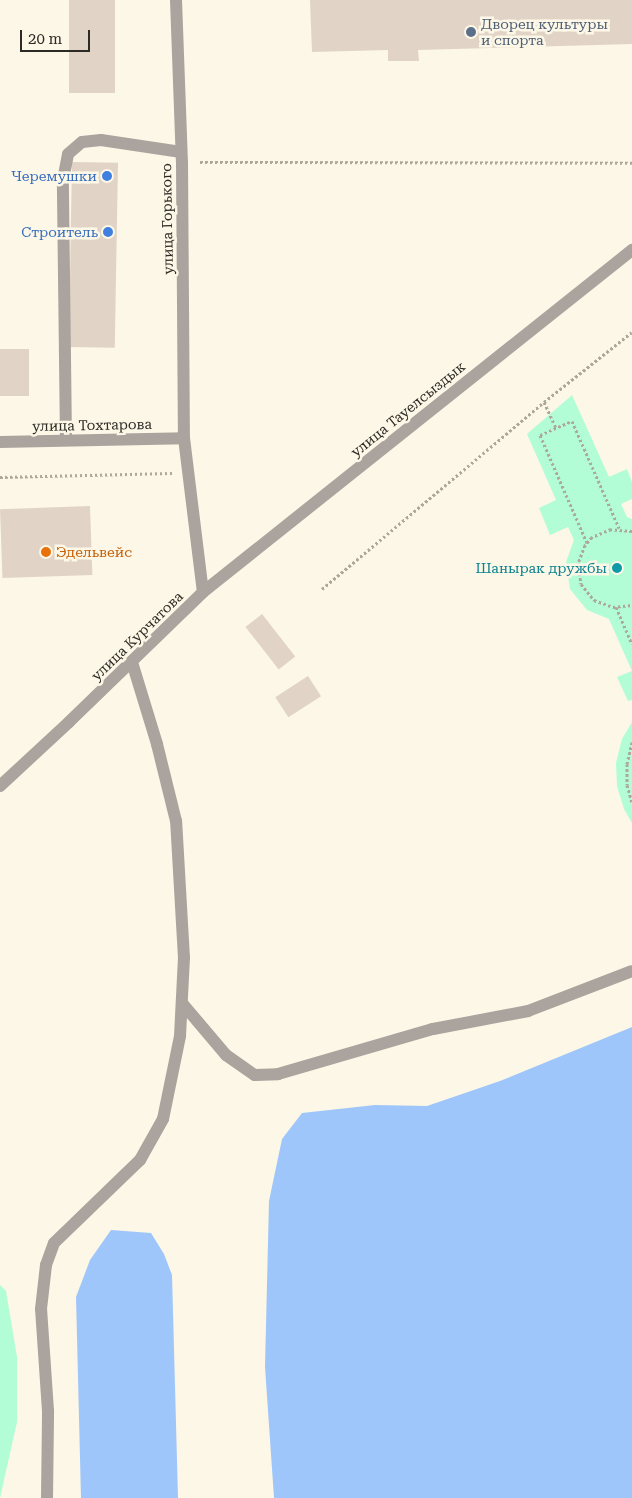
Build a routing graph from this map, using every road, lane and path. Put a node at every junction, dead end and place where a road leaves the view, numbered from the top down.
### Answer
1 (176, 0) edge
2 (181, 157) junction
3 (632, 163) edge
4 (632, 250) edge
5 (632, 332) edge
6 (544, 402) junction
7 (556, 428) junction
8 (184, 438) junction
9 (66, 440) junction
10 (0, 442) edge
11 (188, 473) junction
12 (0, 478) edge
13 (619, 528) junction
14 (632, 531) edge
15 (587, 543) junction
16 (322, 589) dead end
17 (203, 592) junction
18 (632, 605) edge
19 (616, 607) junction
20 (632, 644) edge
21 (132, 662) junction
22 (632, 742) edge
23 (0, 786) edge
24 (632, 802) edge
25 (632, 971) edge
26 (182, 1003) junction
27 (47, 1498) edge

1 - 2 street, улица Горького
2 - 3 path
2 - 8 street, улица Горького
2 - 9 street
4 - 17 street, улица Тауелсыздык
5 - 6 path
6 - 7 path
6 - 16 path
7 - 13 path
7 - 15 path
8 - 9 street, улица Тохтарова
8 - 11 street, улица Курчатова
9 - 10 street, улица Тохтарова
11 - 12 path
11 - 17 street, улица Курчатова
13 - 14 path
13 - 15 path
15 - 19 path
17 - 21 street, улица Курчатова
18 - 19 path
19 - 20 path
21 - 23 street, улица Курчатова
21 - 26 street
22 - 24 path
25 - 26 street
26 - 27 street

